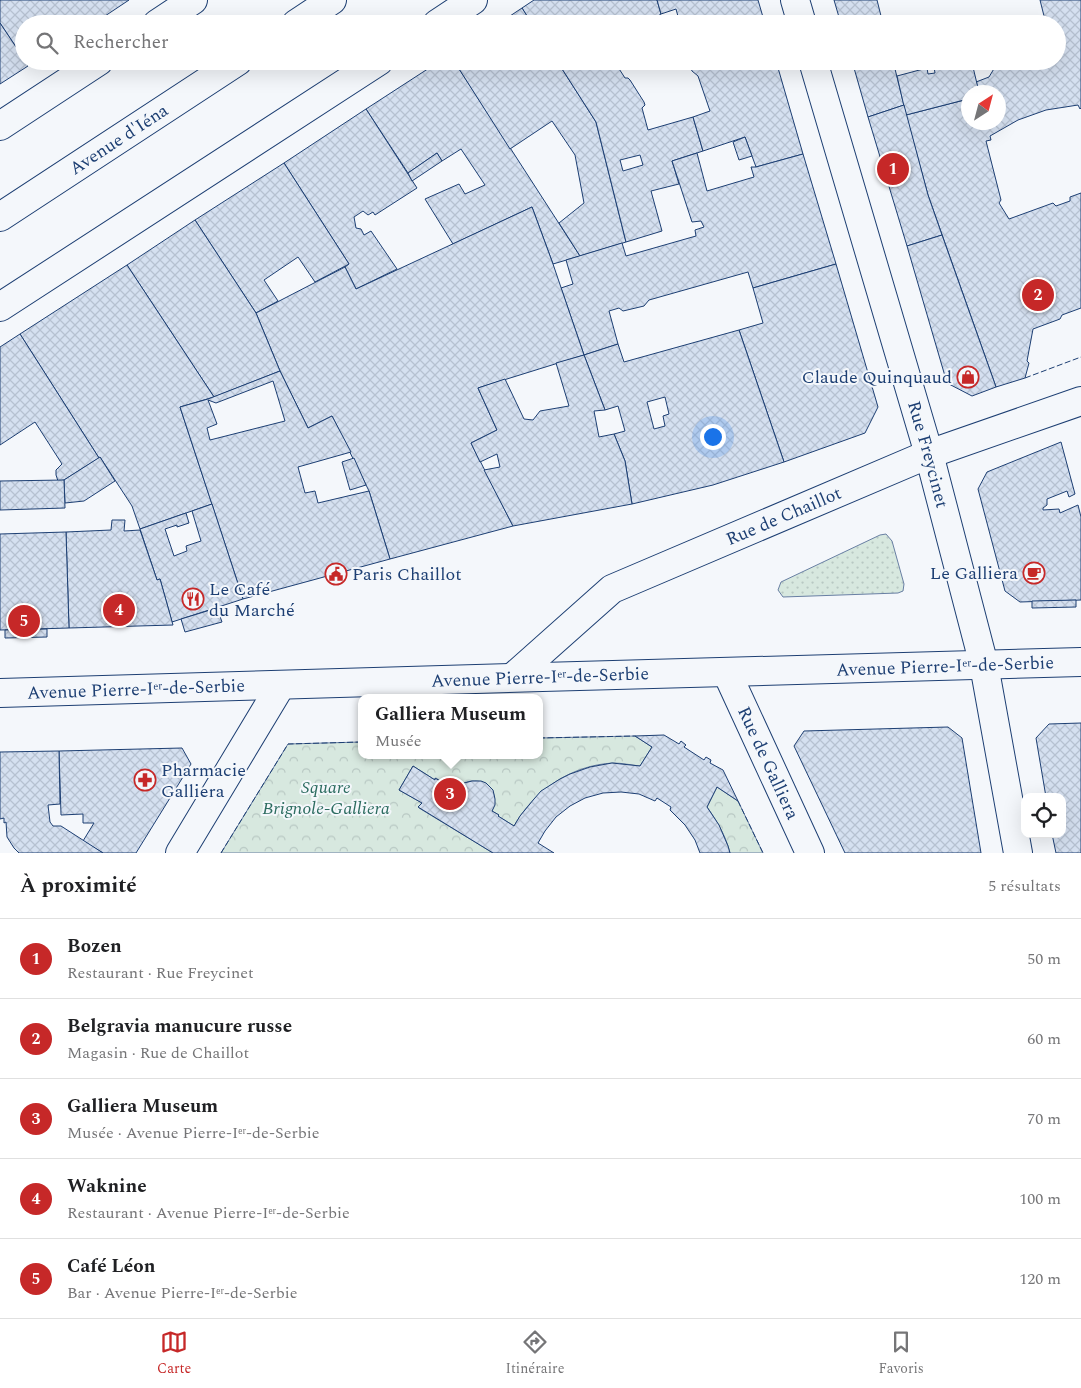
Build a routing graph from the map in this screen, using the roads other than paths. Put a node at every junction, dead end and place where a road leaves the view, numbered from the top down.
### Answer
1 (194, 0) edge
2 (332, 0) edge
3 (474, 0) edge
4 (795, 0) edge
5 (171, 15) edge
6 (310, 15) edge
7 (451, 15) edge
8 (799, 15) edge
9 (85, 70) edge
10 (224, 70) edge
11 (365, 70) edge
12 (817, 70) edge
13 (0, 126) edge
14 (0, 217) edge
15 (0, 307) edge
16 (1081, 401) edge
17 (930, 454) junction
18 (1081, 662) edge
19 (984, 665) junction
20 (727, 673) junction
21 (513, 677) junction
22 (281, 685) junction
23 (0, 693) edge
24 (180, 853) edge
25 (810, 853) edge
26 (1018, 853) edge

1 - 5 street
2 - 6 street
3 - 7 street
4 - 8 street
9 - 13 street
10 - 14 street, Avenue d'Iéna
11 - 15 street
12 - 17 street, Rue Freycinet
16 - 17 street, Rue de Chaillot
17 - 19 street, Rue Freycinet
17 - 21 street, Rue de Chaillot
18 - 19 street, Avenue Pierre-Iᵉʳ-de-Serbie
19 - 20 street, Avenue Pierre-Iᵉʳ-de-Serbie
19 - 26 street, Rue Freycinet
20 - 21 street, Avenue Pierre-Iᵉʳ-de-Serbie
20 - 25 street, Rue de Galliera
21 - 22 street, Avenue Pierre-Iᵉʳ-de-Serbie
22 - 23 street, Avenue Pierre-Iᵉʳ-de-Serbie
22 - 24 street

